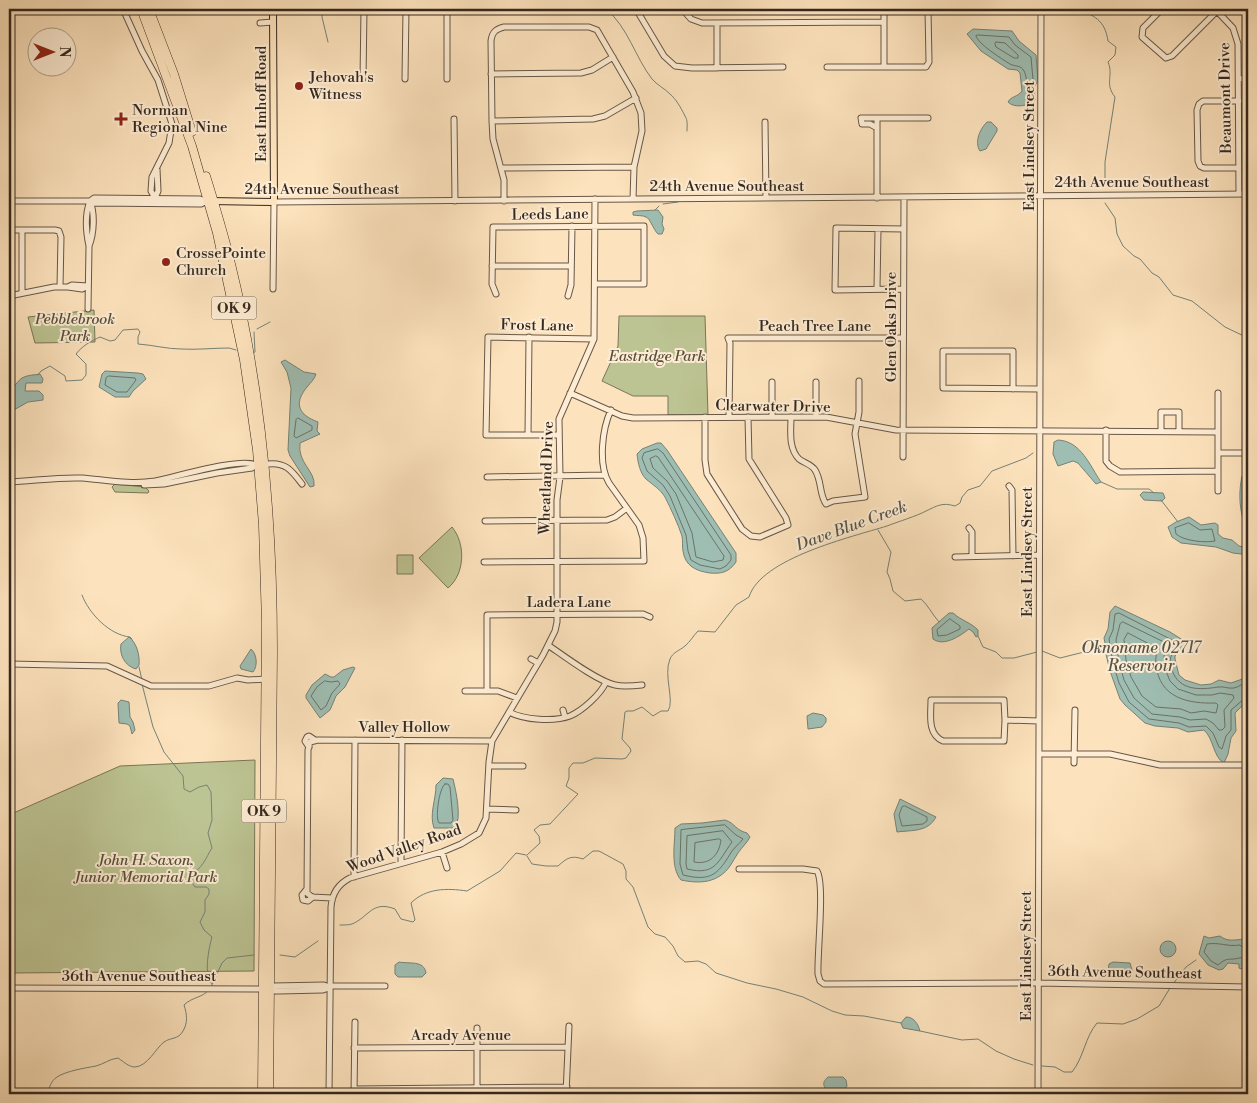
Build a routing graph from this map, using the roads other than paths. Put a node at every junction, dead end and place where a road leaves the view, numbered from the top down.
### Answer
1 (123, 9) edge
2 (141, 9) edge
3 (149, 9) edge
4 (272, 9) edge
5 (364, 9) edge
6 (406, 9) edge
7 (448, 9) edge
8 (636, 9) edge
9 (682, 9) edge
10 (884, 9) edge
11 (928, 9) edge
12 (1041, 9) edge
13 (1162, 9) edge
14 (1216, 10) edge
15 (273, 22) junction
16 (884, 22) junction
17 (260, 23) dead end
18 (717, 23) junction
19 (613, 57) junction
20 (783, 67) dead end
21 (827, 67) dead end
22 (884, 67) junction
23 (717, 68) junction
24 (491, 74) junction
25 (1248, 78) edge
26 (363, 79) dead end
27 (405, 79) dead end
28 (1239, 79) junction
29 (447, 80) dead end
30 (636, 98) junction
31 (1238, 101) junction
32 (877, 118) junction
33 (928, 118) dead end
34 (454, 119) dead end
35 (492, 121) junction
36 (765, 122) dead end
37 (877, 128) junction
38 (634, 167) junction
39 (501, 168) junction
40 (1239, 168) junction
41 (1239, 194) junction
42 (1248, 194) edge
43 (1041, 195) junction
44 (904, 197) junction
45 (155, 198) junction
46 (766, 198) junction
47 (877, 198) junction
48 (595, 199) junction
49 (633, 199) junction
50 (9, 200) edge
51 (90, 201) junction
52 (209, 201) junction
53 (455, 201) junction
54 (504, 201) junction
55 (274, 202) junction
56 (572, 226) junction
57 (596, 226) junction
58 (878, 229) junction
59 (904, 229) junction
60 (9, 230) edge
61 (22, 230) junction
62 (492, 266) junction
63 (571, 266) junction
64 (595, 284) junction
65 (88, 286) junction
66 (60, 287) junction
67 (877, 288) junction
68 (273, 289) dead end
69 (903, 289) junction
70 (22, 294) junction
71 (496, 294) dead end
72 (9, 296) edge
73 (568, 296) dead end
74 (88, 309) dead end
75 (529, 337) junction
76 (903, 338) junction
77 (594, 339) junction
78 (772, 382) dead end
79 (816, 382) dead end
80 (859, 382) dead end
81 (1013, 389) junction
82 (1039, 389) junction
83 (570, 393) junction
84 (1218, 393) dead end
85 (611, 410) junction
86 (816, 416) junction
87 (705, 417) junction
88 (729, 417) junction
89 (748, 417) junction
90 (772, 417) junction
91 (791, 417) junction
92 (857, 423) junction
93 (903, 430) junction
94 (1106, 430) junction
95 (1039, 431) junction
96 (1161, 432) junction
97 (1179, 432) junction
98 (1218, 432) junction
99 (528, 435) junction
100 (559, 435) junction
101 (1218, 453) junction
102 (1248, 453) edge
103 (903, 457) dead end
104 (260, 464) junction
105 (1218, 471) junction
106 (605, 475) junction
107 (487, 477) dead end
108 (560, 477) junction
109 (9, 482) edge
110 (302, 484) dead end
111 (1009, 486) dead end
112 (1218, 491) dead end
113 (627, 508) junction
114 (557, 520) junction
115 (485, 521) dead end
116 (968, 528) dead end
117 (1039, 555) junction
118 (972, 556) junction
119 (1013, 556) junction
120 (955, 557) dead end
121 (557, 561) junction
122 (484, 562) dead end
123 (557, 615) junction
124 (650, 617) dead end
125 (548, 645) junction
126 (531, 659) dead end
127 (538, 663) junction
128 (9, 664) edge
129 (269, 679) junction
130 (606, 682) junction
131 (642, 685) dead end
132 (465, 691) dead end
133 (487, 691) junction
134 (518, 698) junction
135 (563, 710) dead end
136 (1075, 710) dead end
137 (509, 712) junction
138 (565, 718) junction
139 (1005, 720) junction
140 (1039, 721) junction
141 (355, 740) junction
142 (402, 740) junction
143 (492, 741) junction
144 (1038, 754) junction
145 (1074, 754) junction
146 (1074, 763) dead end
147 (1248, 765) edge
148 (489, 766) junction
149 (523, 766) dead end
150 (487, 809) junction
151 (516, 810) dead end
152 (442, 852) junction
153 (401, 863) junction
154 (446, 868) dead end
155 (738, 869) dead end
156 (354, 877) junction
157 (332, 898) junction
158 (1038, 983) junction
159 (385, 986) dead end
160 (330, 987) junction
161 (1248, 987) edge
162 (9, 988) edge
163 (266, 988) junction
164 (354, 1022) dead end
165 (569, 1026) dead end
166 (477, 1028) dead end
167 (477, 1047) junction
168 (568, 1047) junction
169 (354, 1048) junction
170 (477, 1087) junction
171 (511, 1087) junction
172 (567, 1087) junction
173 (445, 1088) junction
174 (354, 1091) edge
175 (262, 1094) edge
176 (269, 1094) edge
177 (329, 1094) edge
178 (445, 1094) edge
179 (511, 1094) edge
180 (566, 1094) edge
181 (1038, 1094) edge

1 - 45 street
2 - 52 highway, OK 9
3 - 52 highway, OK 9
4 - 15 main road, East Imhoff Road
5 - 26 street
6 - 27 street
7 - 29 street
8 - 23 street
9 - 18 street
10 - 16 street
11 - 22 street
12 - 43 street, East Lindsey Street
13 - 14 street
14 - 28 street, Beaumont Drive
15 - 17 street
15 - 55 main road, East Imhoff Road
16 - 18 street
16 - 22 street
18 - 23 street
19 - 24 street
19 - 24 street
19 - 30 street
20 - 23 street
21 - 22 street
24 - 35 street
25 - 28 street
28 - 31 street, Beaumont Drive
30 - 35 street
30 - 38 street
31 - 40 street, Beaumont Drive
31 - 40 street
32 - 33 street
32 - 37 street
32 - 37 street
34 - 53 street
35 - 39 street
36 - 46 street
37 - 47 street
38 - 39 street
38 - 49 street
39 - 54 street
40 - 41 street, Beaumont Drive
41 - 42 street, 24th Avenue Southeast
41 - 43 street, 24th Avenue Southeast
43 - 44 street, 24th Avenue Southeast
43 - 82 street, East Lindsey Street
44 - 47 street, 24th Avenue Southeast
44 - 59 street, Glen Oaks Drive
45 - 51 street, 24th Avenue Southeast
45 - 52 street, 24th Avenue Southeast
46 - 47 street, 24th Avenue Southeast
46 - 49 street, 24th Avenue Southeast
48 - 49 street, 24th Avenue Southeast
48 - 54 street, 24th Avenue Southeast
48 - 57 street, Wheatland Drive
50 - 51 street, 24th Avenue Southeast
51 - 52 street, 24th Avenue Southeast
51 - 65 street
52 - 55 main road, 24th Avenue Southeast
52 - 104 highway, OK 9
53 - 54 street, 24th Avenue Southeast
53 - 55 street, 24th Avenue Southeast
55 - 68 street, East Imhoff Road
56 - 57 street, Leeds Lane
56 - 62 street, Leeds Lane
56 - 63 street
57 - 64 street, Wheatland Drive
57 - 64 street, Leeds Lane
58 - 59 street
58 - 67 street
58 - 67 street
59 - 69 street, Glen Oaks Drive
60 - 61 street
61 - 66 street
61 - 70 street
62 - 63 street
62 - 71 street, Leeds Lane
63 - 73 street
64 - 77 street, Wheatland Drive
65 - 66 street
65 - 74 street
66 - 70 street
67 - 69 street
69 - 76 street, Glen Oaks Drive
70 - 72 street
75 - 77 street, Frost Lane
75 - 99 street
75 - 99 street, Frost Lane
76 - 88 street, Peach Tree Lane
76 - 93 street, Glen Oaks Drive
77 - 83 street, Wheatland Drive
78 - 90 street
79 - 86 street
80 - 92 street
81 - 81 street
81 - 82 street
82 - 95 street, East Lindsey Street
83 - 85 street, Clearwater Drive
83 - 100 street, Wheatland Drive
84 - 98 street
85 - 87 street, Clearwater Drive
85 - 106 street
86 - 91 street, Clearwater Drive
86 - 92 street, Clearwater Drive
87 - 88 street, Clearwater Drive
87 - 89 street
88 - 89 street, Clearwater Drive
89 - 90 street, Clearwater Drive
90 - 91 street, Clearwater Drive
91 - 92 street
92 - 93 street, Clearwater Drive
93 - 95 street, Clearwater Drive
93 - 103 street, Glen Oaks Drive
94 - 95 street, Clearwater Drive
94 - 96 street, Clearwater Drive
94 - 105 street
95 - 117 street, East Lindsey Street
96 - 97 street, Clearwater Drive
96 - 97 street
97 - 98 street, Clearwater Drive
98 - 101 street
99 - 100 street
100 - 108 street, Wheatland Drive
101 - 102 street
101 - 105 street
104 - 109 street
104 - 110 street
104 - 129 highway, OK 9
105 - 112 street
106 - 108 street
106 - 113 street
107 - 108 street
108 - 114 street, Wheatland Drive
111 - 119 street
113 - 114 street
113 - 121 street
114 - 115 street
114 - 121 street, Wheatland Drive
116 - 118 street
117 - 119 street
117 - 140 street, East Lindsey Street
118 - 119 street
118 - 120 street
121 - 122 street
121 - 123 street, Wheatland Drive
123 - 124 street, Ladera Lane
123 - 125 street, Wood Valley Road
123 - 133 street, Ladera Lane
125 - 127 street, Wood Valley Road
125 - 130 street
126 - 127 street
127 - 134 street, Wood Valley Road
128 - 129 street
129 - 163 highway, OK 9
130 - 131 street
130 - 138 street
132 - 133 street
133 - 134 street
134 - 137 street, Wood Valley Road
135 - 138 street
136 - 145 street
137 - 138 street
137 - 143 street, Wood Valley Road
139 - 139 street
139 - 140 street
140 - 144 street, East Lindsey Street
141 - 142 street, Valley Hollow
141 - 156 street
141 - 157 street, Valley Hollow
142 - 143 street, Valley Hollow
142 - 153 street
143 - 148 street, Wood Valley Road
144 - 145 street
144 - 158 street, East Lindsey Street
145 - 146 street
145 - 147 street
148 - 149 street
148 - 150 street, Wood Valley Road
150 - 151 street
150 - 152 street, Wood Valley Road
152 - 153 street, Wood Valley Road
152 - 154 street
153 - 156 street, Wood Valley Road
155 - 158 street, 36th Avenue Southeast
156 - 157 street, Wood Valley Road
157 - 160 street
158 - 161 street, 36th Avenue Southeast
158 - 181 street, East Lindsey Street
159 - 160 street, 36th Avenue Southeast
160 - 163 street, 36th Avenue Southeast
160 - 177 street
162 - 163 street, 36th Avenue Southeast
163 - 175 highway, OK 9
163 - 176 highway, OK 9
164 - 169 street
165 - 168 street
166 - 167 street
167 - 168 street, Arcady Avenue
167 - 169 street, Arcady Avenue
167 - 170 street
168 - 172 street
169 - 174 street
170 - 171 street
170 - 173 street
171 - 172 street
171 - 179 street
172 - 180 street
173 - 174 street
173 - 178 street

